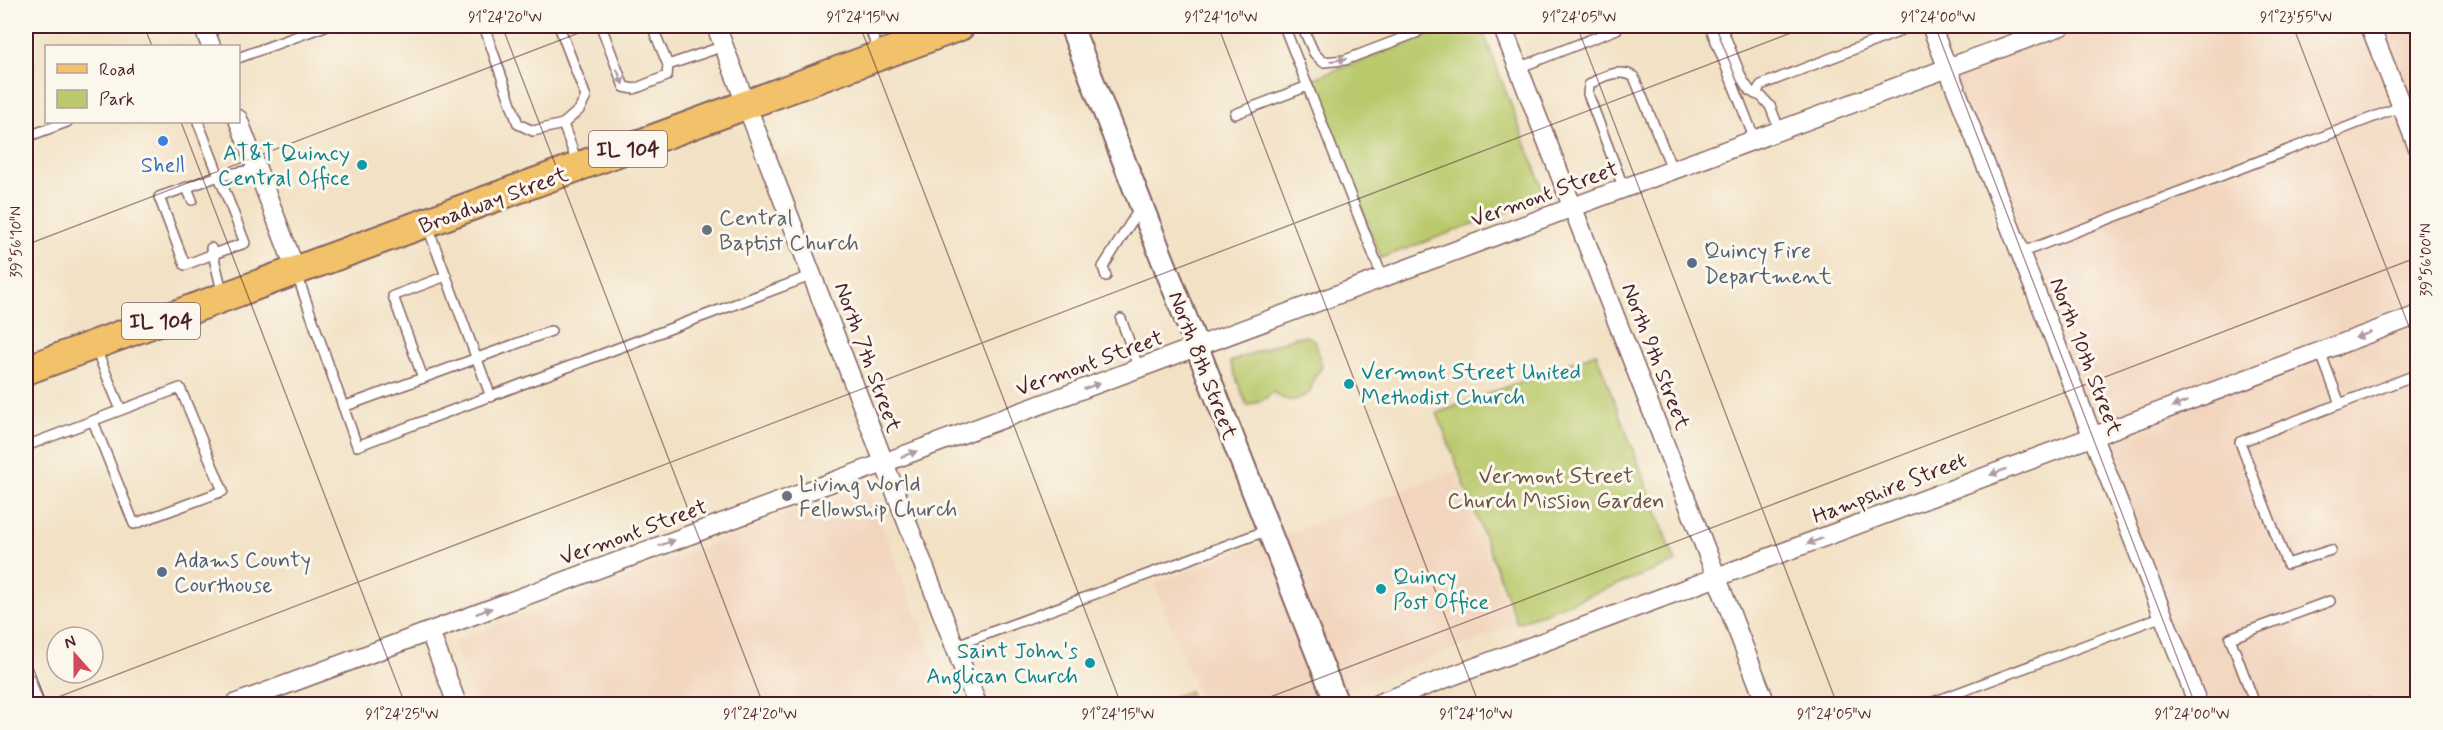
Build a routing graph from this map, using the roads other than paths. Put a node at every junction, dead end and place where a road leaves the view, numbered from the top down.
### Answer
1 (203, 26) edge
2 (325, 26) edge
3 (484, 26) edge
4 (559, 26) edge
5 (601, 26) edge
6 (652, 26) edge
7 (716, 26) edge
8 (869, 26) edge
9 (960, 26) edge
10 (1071, 26) edge
11 (1284, 26) edge
12 (1302, 26) edge
13 (1424, 26) edge
14 (1525, 26) edge
15 (1710, 26) edge
16 (1721, 26) edge
17 (1906, 26) edge
18 (1931, 26) edge
19 (2061, 26) edge
20 (2370, 26) edge
21 (1503, 29) edge
22 (1617, 29) dead end
23 (211, 45) edge
24 (724, 46) junction
25 (880, 55) junction
26 (240, 57) edge
27 (668, 65) junction
28 (1518, 68) junction
29 (1948, 68) junction
30 (1308, 86) junction
31 (1755, 94) junction
32 (2409, 103) edge
33 (747, 104) junction
34 (1235, 114) dead end
35 (64, 123) edge
36 (198, 123) edge
37 (240, 123) edge
38 (563, 124) junction
39 (1780, 130) junction
40 (26, 137) edge
41 (1755, 140) junction
42 (2418, 148) edge
43 (579, 167) junction
44 (257, 169) junction
45 (1673, 171) junction
46 (219, 176) junction
47 (187, 188) junction
48 (1624, 189) junction
49 (192, 200) dead end
50 (1142, 206) junction
51 (1573, 208) junction
52 (426, 223) junction
53 (212, 251) junction
54 (2020, 253) junction
55 (296, 271) junction
56 (813, 275) junction
57 (446, 276) junction
58 (1106, 276) dead end
59 (1383, 279) junction
60 (224, 298) junction
61 (2418, 315) edge
62 (1121, 320) dead end
63 (551, 331) dead end
64 (94, 345) junction
65 (1197, 348) junction
66 (2320, 351) junction
67 (477, 359) junction
68 (1139, 369) junction
69 (26, 370) edge
70 (2418, 374) edge
71 (423, 378) junction
72 (491, 397) junction
73 (2340, 404) junction
74 (343, 407) junction
75 (122, 410) junction
76 (93, 421) junction
77 (2092, 437) junction
78 (26, 446) edge
79 (883, 463) junction
80 (1268, 530) junction
81 (2331, 550) dead end
82 (1716, 578) junction
83 (2330, 601) dead end
84 (2163, 616) junction
85 (430, 632) junction
86 (954, 646) junction
87 (26, 682) edge
88 (34, 705) edge
89 (234, 705) edge
90 (457, 705) edge
91 (977, 705) edge
92 (1336, 705) edge
93 (1377, 705) edge
94 (1766, 705) edge
95 (1928, 705) edge
96 (2198, 705) edge
97 (2255, 705) edge

1 - 23 street
2 - 26 lane
3 - 38 lane
4 - 38 lane
5 -> 27 lane
6 - 27 lane
7 - 24 street, North 7th Street
8 - 25 lane
9 - 25 main road, Broadway Street / IL 104
10 - 50 street, North 8th Street
11 - 30 lane
12 -> 13 lane
14 - 21 lane
15 - 41 lane
16 - 31 lane
17 - 31 lane
18 - 29 street, North 10th Street
19 - 29 street, Vermont Street
20 - 32 street
21 - 28 street, North 9th Street
22 - 28 lane
24 - 27 lane
24 - 33 street, North 7th Street
25 - 33 main road, Broadway Street / IL 104
28 - 51 street, North 9th Street
29 - 39 street, Vermont Street
29 - 54 street, North 10th Street
30 - 34 lane
30 - 59 lane
31 - 39 lane
32 - 42 street
32 - 54 lane
33 - 43 main road, Broadway Street / IL 104
33 - 56 street, North 7th Street
35 - 40 lane
36 - 46 lane
37 - 44 street
38 - 43 lane
39 - 41 street, Vermont Street
41 - 45 street, Vermont Street
43 - 52 main road, Broadway Street / IL 104
44 - 46 lane
44 - 55 street
45 - 48 street, Vermont Street
45 - 48 lane
46 - 47 lane
46 - 53 lane
47 - 49 lane
47 - 53 lane
48 - 51 street, Vermont Street
50 - 58 lane
50 - 65 street, North 8th Street
51 - 59 street, Vermont Street
51 - 82 street, North 9th Street
52 - 55 main road, Broadway Street / IL 104
52 - 57 lane
53 - 60 lane
54 - 77 street, North 10th Street
55 - 60 main road, Broadway Street / IL 104
55 - 74 lane
56 - 72 lane
56 - 79 street, North 7th Street
57 - 67 lane
57 - 71 lane
59 - 65 street, Vermont Street
60 - 64 main road, Broadway Street / IL 104
61 -> 66 street, Hampshire Street
62 - 68 lane
63 - 67 lane
64 - 69 main road, Broadway Street / IL 104
64 - 75 lane
65 - 68 street, Vermont Street
65 - 80 street, North 8th Street
66 - 73 lane
66 -> 77 street, Hampshire Street
67 - 71 lane
67 - 72 lane
79 -> 68 street, Vermont Street
70 - 73 lane
71 - 74 lane
72 - 74 lane
73 - 81 lane
75 - 76 lane
75 - 76 lane
76 - 78 lane
77 -> 82 street, Hampshire Street
77 - 84 street, North 10th Street
85 -> 79 street, Vermont Street
79 - 86 street, North 7th Street
80 - 86 lane
80 - 92 street, North 8th Street
82 - 93 street, Hampshire Street
82 - 94 street, North 9th Street
83 - 97 lane
84 - 95 lane
84 - 96 street, North 10th Street
85 - 89 street, Vermont Street
85 - 90 street
86 - 91 street, North 7th Street
87 - 88 street

